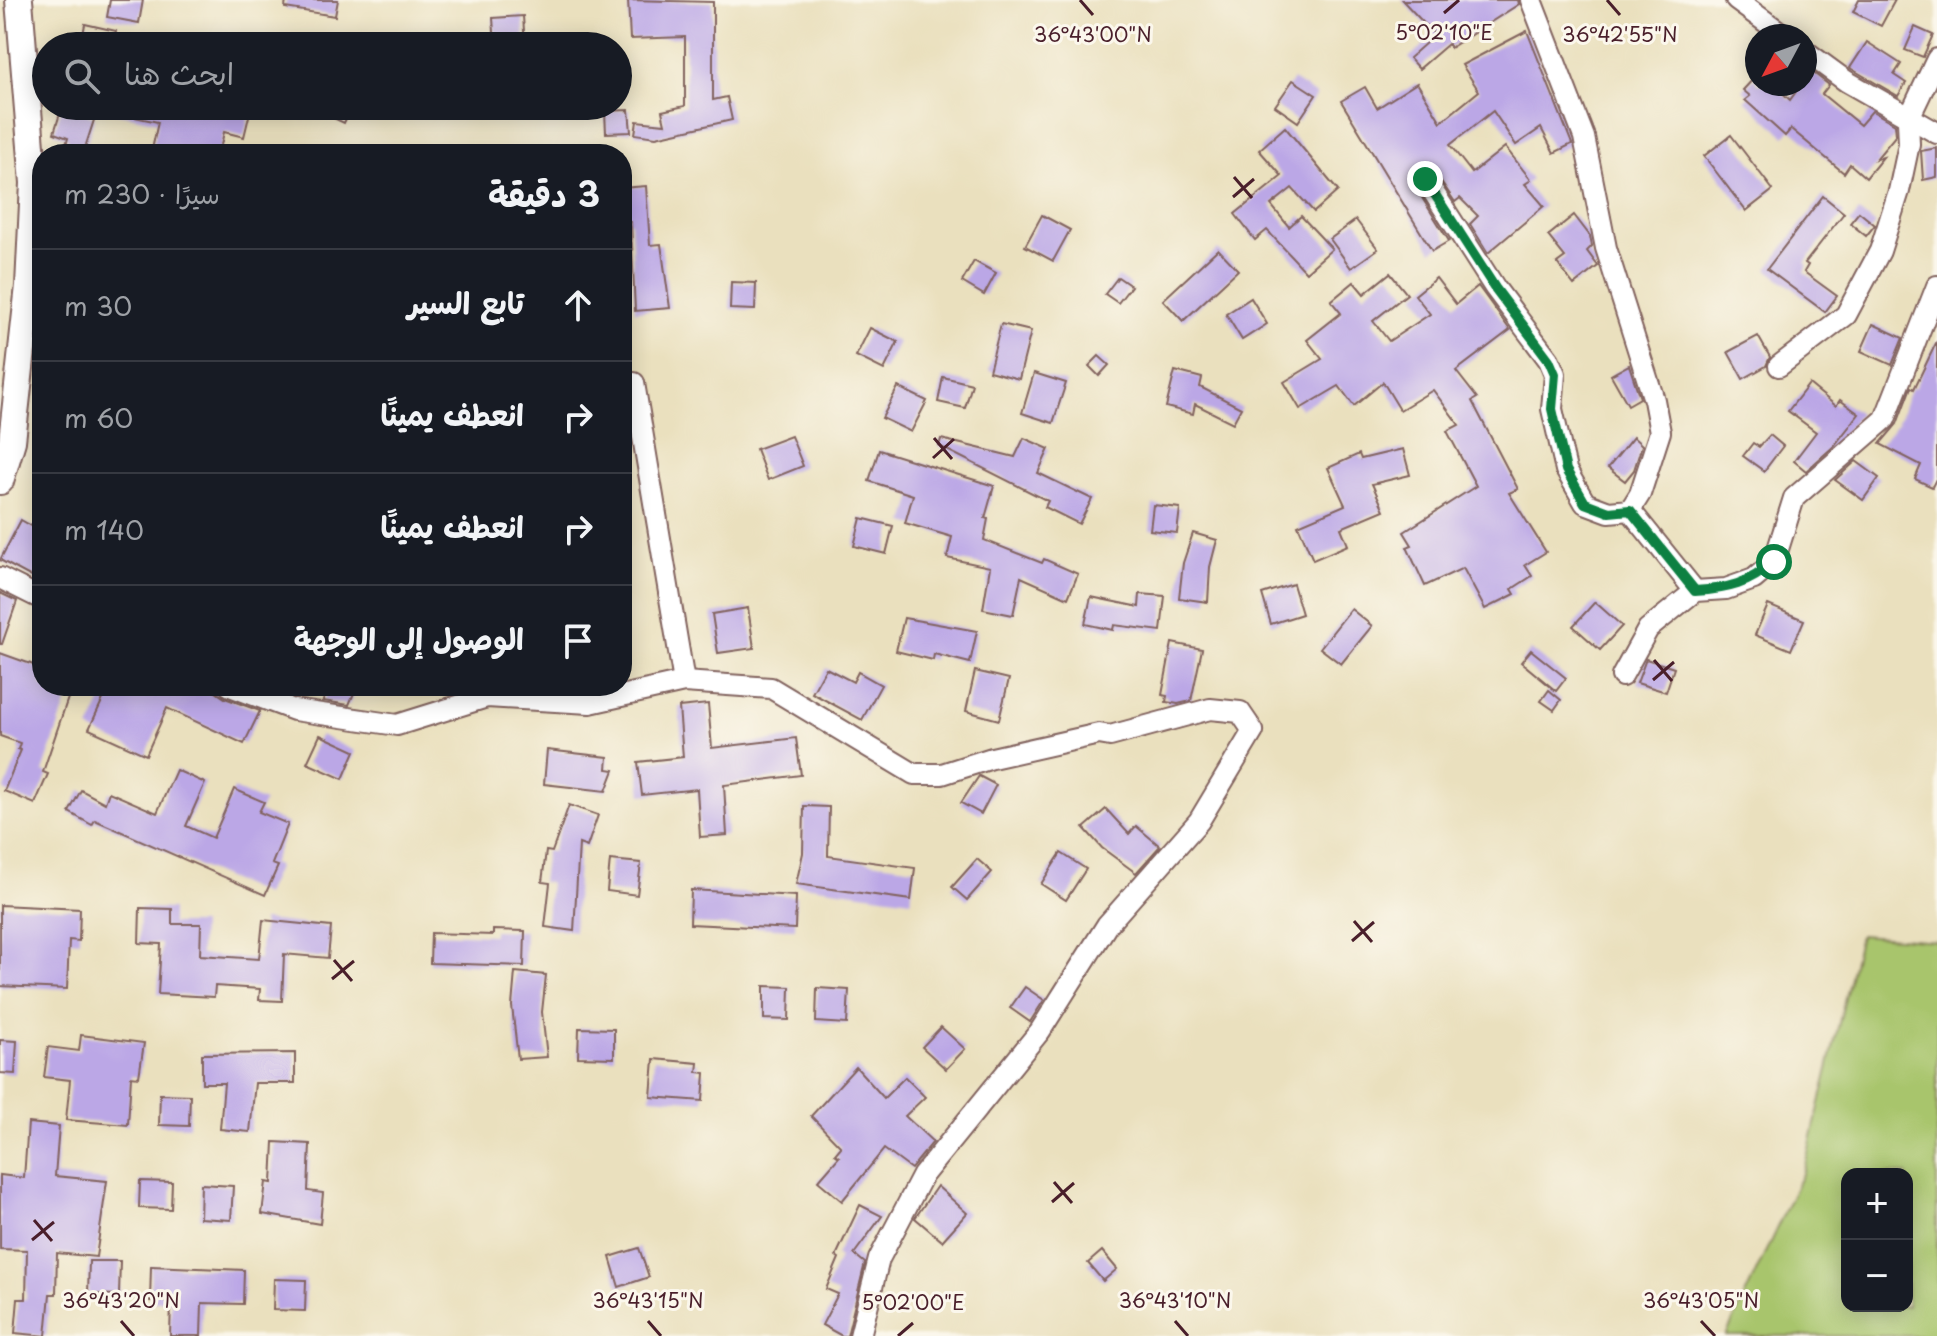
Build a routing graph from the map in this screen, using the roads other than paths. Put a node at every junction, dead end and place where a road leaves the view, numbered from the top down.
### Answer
1 (19, 0) edge
2 (1531, 0) edge
3 (1736, 0) edge
4 (1769, 24) edge
5 (1937, 59) edge
6 (1817, 60) edge
7 (1908, 120) junction
8 (1937, 133) edge
9 (32, 159) edge
10 (1425, 179) dead end
11 (32, 224) edge
12 (1937, 286) edge
13 (1779, 366) dead end
14 (634, 383) dead end
15 (0, 481) edge
16 (1630, 510) junction
17 (0, 578) edge
18 (1695, 591) junction
19 (32, 594) edge
20 (1622, 676) dead end
21 (684, 682) junction
22 (632, 694) edge
23 (257, 696) edge
24 (621, 696) edge
25 (860, 1336) edge

1 - 9 street
2 - 16 street
3 - 4 street
5 - 7 street
6 - 7 street
7 - 8 street
7 - 13 street
10 - 16 street
11 - 15 street
12 - 18 street
14 - 21 street
16 - 18 street
17 - 19 street
18 - 20 street
21 - 22 street
21 - 25 street
23 - 24 street

